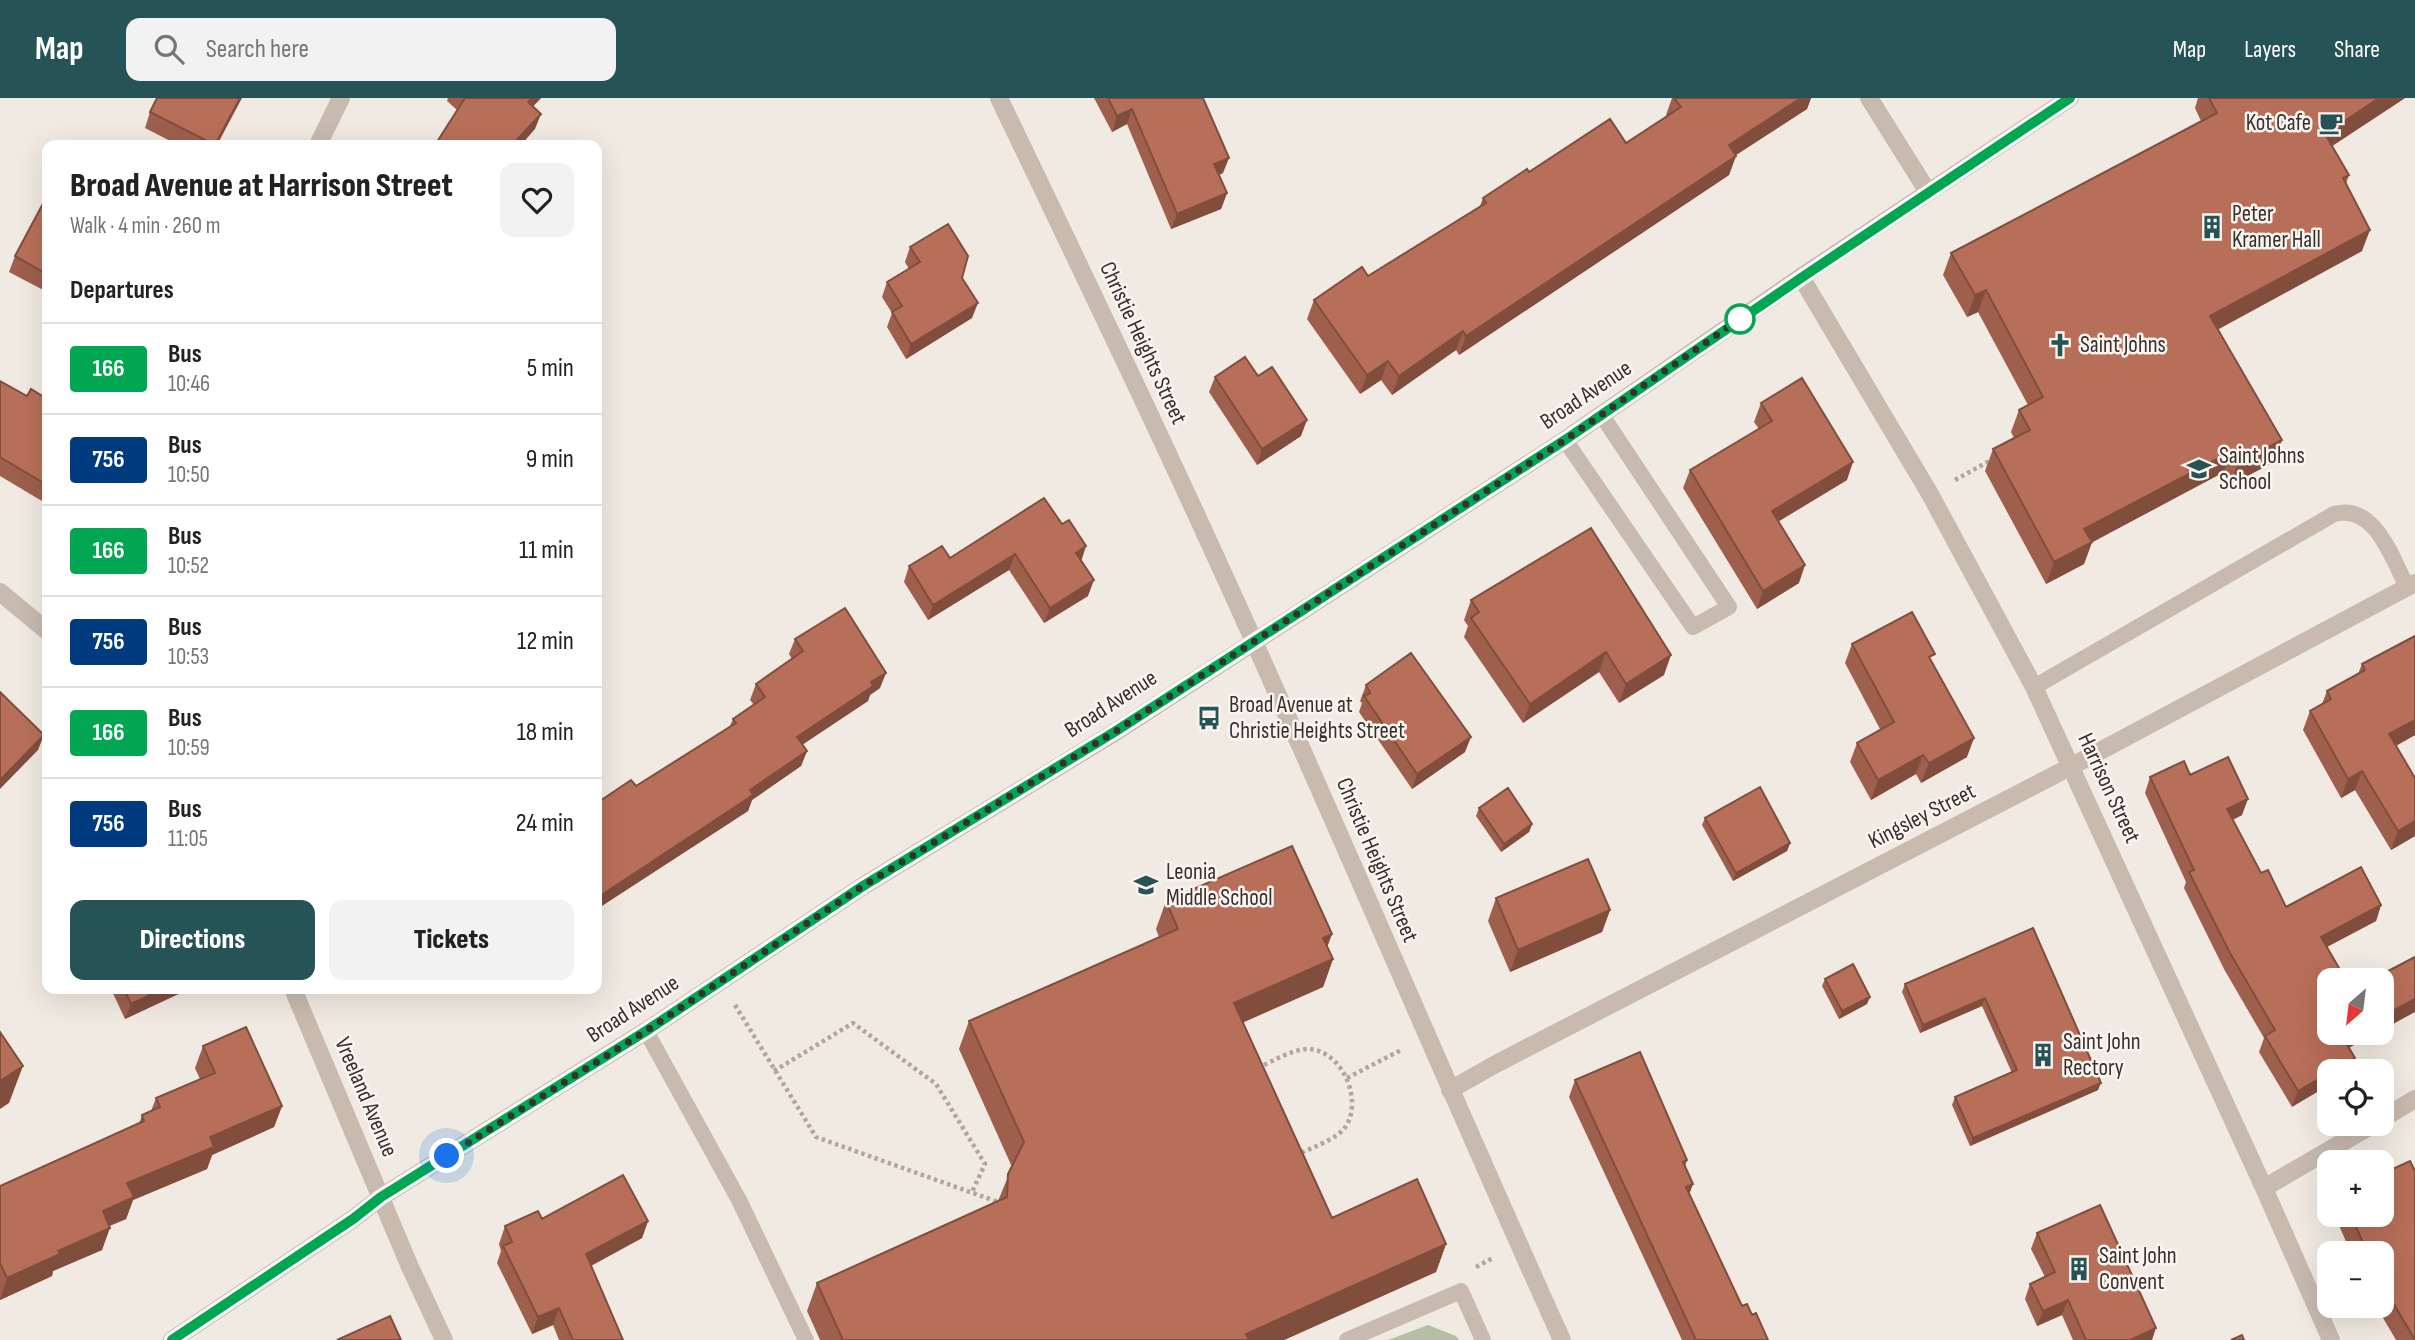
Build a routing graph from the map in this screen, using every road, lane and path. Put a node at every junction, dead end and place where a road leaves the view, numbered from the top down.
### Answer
1 (341, 98) edge
2 (999, 98) edge
3 (1869, 98) edge
4 (2070, 98) edge
5 (320, 140) edge
6 (1928, 192) junction
7 (1801, 278) junction
8 (1601, 414) junction
9 (1565, 440) junction
10 (1996, 457) edge
11 (1930, 494) junction
12 (2411, 585) edge
13 (0, 592) edge
14 (42, 628) edge
15 (1254, 641) junction
16 (2034, 687) junction
17 (2072, 766) junction
18 (720, 980) junction
19 (295, 994) edge
20 (646, 1031) junction
21 (1426, 1035) junction
22 (1256, 1069) edge
23 (774, 1071) junction
24 (1347, 1078) junction
25 (1450, 1090) junction
26 (2415, 1099) edge
27 (2394, 1112) edge
28 (2353, 1136) edge
29 (1293, 1157) edge
30 (2264, 1188) junction
31 (972, 1192) junction
32 (381, 1197) junction
33 (998, 1202) edge
34 (1518, 1243) junction
35 (1472, 1269) dead end
36 (172, 1340) edge
37 (444, 1340) edge
38 (806, 1340) edge
39 (1347, 1340) edge
40 (1483, 1340) edge
41 (1562, 1340) edge
42 (2331, 1340) edge

1 - 5 street
2 - 15 street, Christie Heights Street
3 - 6 street
4 - 6 street, Broad Avenue
6 - 7 street, Broad Avenue
7 - 8 street, Broad Avenue
7 - 11 street, Harrison Street
8 - 9 street, Broad Avenue
8 - 9 lane
9 - 15 street, Broad Avenue
10 - 11 path
11 - 16 street, Harrison Street
12 - 16 lane
12 - 17 street, Kingsley Street
13 - 14 street
15 - 18 street, Broad Avenue
15 - 21 street, Christie Heights Street
16 - 17 street, Harrison Street
17 - 25 street, Kingsley Street
17 - 30 street, Harrison Street
18 - 20 street, Broad Avenue
18 - 23 path
19 - 32 street, Vreeland Avenue
20 - 32 street, Broad Avenue
20 - 38 lane
21 - 24 path
21 - 25 street, Christie Heights Street
22 - 24 path
23 - 31 path
23 - 31 path
24 - 29 path
25 - 34 street, Christie Heights Street
26 - 27 street
28 - 30 street
30 - 42 street, Harrison Street
31 - 33 path
32 - 36 street, Broad Avenue
32 - 37 street, Vreeland Avenue
34 - 35 path
34 - 41 street, Christie Heights Street
39 - 40 lane

